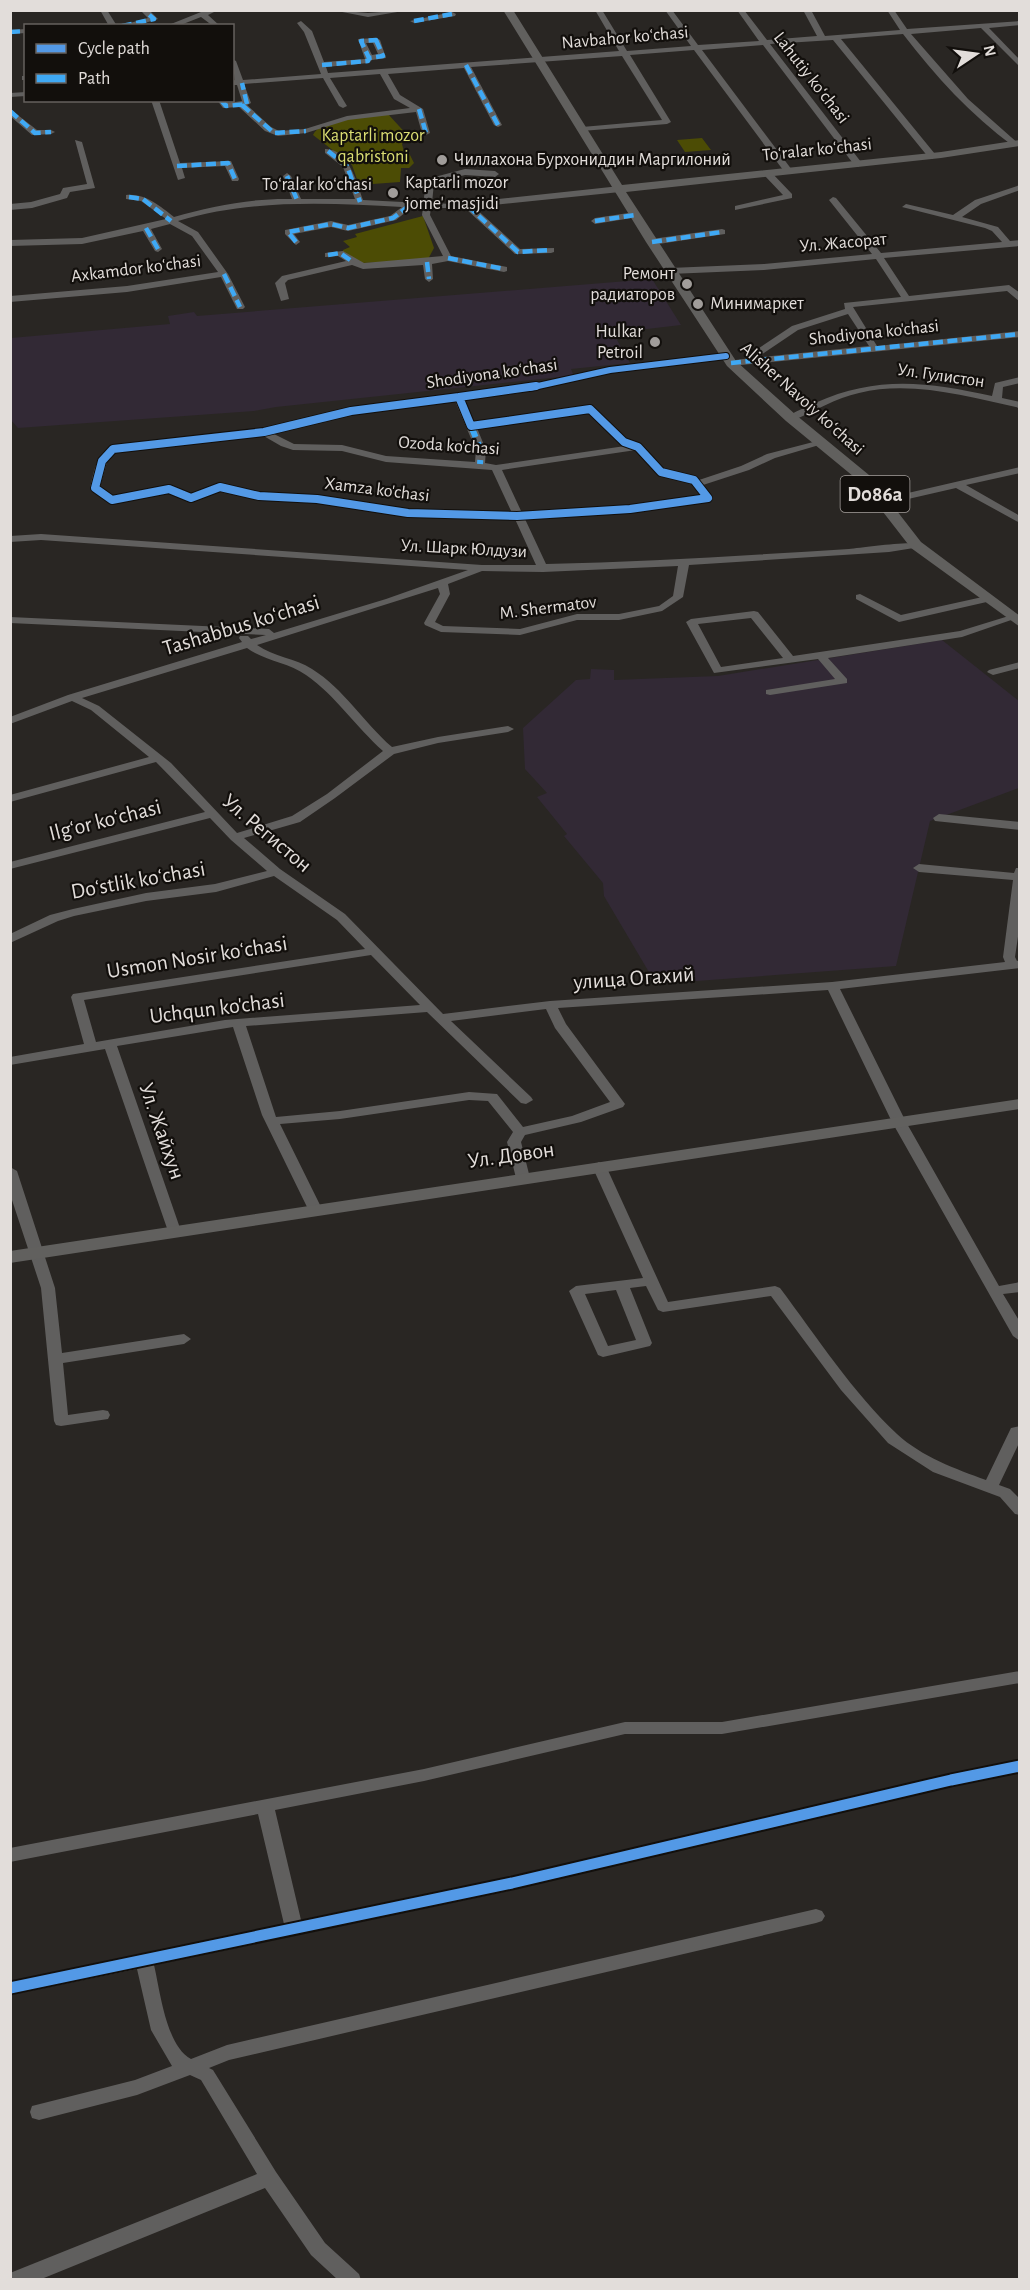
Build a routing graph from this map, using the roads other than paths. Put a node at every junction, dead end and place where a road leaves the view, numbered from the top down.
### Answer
1 (103, 10) edge
2 (215, 10) edge
3 (335, 10) edge
4 (406, 10) edge
5 (508, 10) edge
6 (598, 10) edge
7 (668, 10) edge
8 (740, 10) edge
9 (807, 10) edge
10 (890, 10) edge
11 (146, 12) edge
12 (201, 14) junction
13 (452, 14) dead end
14 (414, 21) junction
15 (1020, 22) edge
16 (301, 23) dead end
17 (112, 24) edge
18 (131, 24) edge
19 (174, 24) edge
20 (215, 24) edge
21 (982, 25) junction
22 (903, 31) junction
23 (420, 33) dead end
24 (835, 37) junction
25 (822, 38) junction
26 (765, 43) junction
27 (694, 48) junction
28 (625, 53) junction
29 (369, 58) dead end
30 (539, 60) junction
31 (322, 65) junction
32 (466, 65) junction
33 (1020, 65) edge
34 (383, 72) junction
35 (326, 77) junction
36 (237, 83) edge
37 (156, 102) edge
38 (222, 102) edge
39 (242, 105) junction
40 (343, 106) dead end
41 (419, 109) junction
42 (10, 111) edge
43 (498, 125) dead end
44 (582, 129) junction
45 (51, 132) dead end
46 (426, 133) dead end
47 (78, 142) dead end
48 (1016, 146) edge
49 (328, 151) dead end
50 (932, 156) junction
51 (858, 164) junction
52 (177, 166) junction
53 (789, 172) junction
54 (495, 174) dead end
55 (768, 174) junction
56 (287, 176) dead end
57 (181, 178) dead end
58 (235, 179) dead end
59 (1020, 187) edge
60 (620, 189) junction
61 (129, 197) dead end
62 (834, 200) dead end
63 (298, 202) junction
64 (360, 202) junction
65 (410, 205) junction
66 (468, 206) junction
67 (10, 207) edge
68 (426, 207) junction
69 (906, 207) dead end
70 (738, 208) dead end
71 (635, 215) junction
72 (954, 219) junction
73 (171, 221) junction
74 (595, 221) dead end
75 (146, 228) junction
76 (722, 232) dead end
77 (296, 242) dead end
78 (652, 242) junction
79 (1020, 243) edge
80 (11, 244) edge
81 (1008, 244) junction
82 (159, 249) dead end
83 (551, 250) dead end
84 (328, 255) dead end
85 (878, 256) junction
86 (448, 258) junction
87 (353, 262) junction
88 (427, 262) junction
89 (504, 269) dead end
90 (670, 271) junction
91 (224, 274) junction
92 (429, 279) dead end
93 (906, 298) junction
94 (10, 299) edge
95 (284, 299) dead end
96 (1020, 299) edge
97 (240, 307) dead end
98 (850, 310) junction
99 (1020, 334) edge
100 (875, 349) junction
101 (729, 359) junction
102 (756, 361) junction
103 (1020, 380) edge
104 (459, 397) junction
105 (997, 401) junction
106 (1020, 405) edge
107 (791, 418) junction
108 (471, 426) junction
109 (264, 432) junction
110 (821, 442) junction
111 (638, 447) junction
112 (113, 449) joint
113 (480, 464) junction
114 (496, 468) junction
115 (1020, 471) edge
116 (698, 484) junction
117 (958, 485) junction
118 (882, 502) junction
119 (517, 516) junction
120 (1020, 519) edge
121 (10, 539) edge
122 (916, 544) junction
123 (684, 562) junction
124 (482, 568) junction
125 (543, 569) junction
126 (442, 583) junction
127 (860, 597) dead end
128 (987, 598) junction
129 (10, 620) edge
130 (1016, 621) edge
131 (240, 631) junction
132 (280, 633) junction
133 (248, 643) junction
134 (821, 656) junction
135 (790, 660) junction
136 (1020, 665) edge
137 (993, 672) dead end
138 (770, 692) dead end
139 (72, 697) junction
140 (10, 721) edge
141 (508, 729) dead end
142 (390, 752) junction
143 (157, 758) junction
144 (10, 799) edge
145 (211, 814) junction
146 (939, 818) dead end
147 (1020, 826) edge
148 (234, 837) junction
149 (10, 866) edge
150 (919, 868) dead end
151 (1020, 871) edge
152 (276, 872) junction
153 (1019, 877) edge
154 (10, 939) edge
155 (375, 951) junction
156 (1016, 965) edge
157 (832, 986) junction
158 (550, 1005) junction
159 (430, 1008) junction
160 (440, 1018) junction
161 (238, 1023) junction
162 (110, 1044) junction
163 (91, 1047) junction
164 (10, 1061) edge
165 (526, 1100) dead end
166 (1020, 1104) edge
167 (272, 1121) junction
168 (899, 1122) junction
169 (520, 1132) junction
170 (599, 1166) junction
171 (10, 1171) edge
172 (524, 1178) junction
173 (315, 1209) junction
174 (174, 1231) junction
175 (37, 1252) junction
176 (10, 1257) edge
177 (651, 1281) junction
178 (621, 1285) junction
179 (1020, 1287) edge
180 (994, 1291) junction
181 (1020, 1336) edge
182 (184, 1339) dead end
183 (55, 1359) junction
184 (103, 1415) dead end
185 (1020, 1431) edge
186 (998, 1490) junction
187 (1020, 1510) edge
188 (1020, 1677) edge
189 (1020, 1766) edge
190 (265, 1806) junction
191 (10, 1855) edge
192 (816, 1916) dead end
193 (294, 1928) junction
194 (144, 1960) junction
195 (10, 1988) edge
196 (192, 2067) junction
197 (39, 2112) dead end
198 (269, 2178) junction
199 (20, 2279) edge
200 (352, 2280) edge

1 - 17 street
2 - 12 street
3 - 4 street
4 - 14 street
5 - 30 main road, Alisher Navoiy koʻchasi / D086a
6 - 28 street
7 - 27 street
8 - 26 street, Lahutiy koʻchasi
9 - 25 street
10 - 22 street
11 - 18 street
12 - 19 street
12 - 20 street
13 - 14 street
14 - 23 street
15 - 21 street, Navbahor koʻchasi
16 - 31 street
21 - 22 street, Navbahor koʻchasi
21 - 33 street
22 - 24 street, Navbahor koʻchasi
22 - 48 street
24 - 25 street, Navbahor koʻchasi
24 - 50 street
25 - 26 street, Navbahor koʻchasi
26 - 27 street, Navbahor koʻchasi
26 - 51 street, Lahutiy koʻchasi
27 - 28 street, Navbahor koʻchasi
27 - 53 street
28 - 30 street, Navbahor koʻchasi
28 - 44 street
29 - 31 street
30 - 32 street, Navbahor koʻchasi
30 - 44 main road, Alisher Navoiy koʻchasi / D086a
31 - 35 street
32 - 34 street, Navbahor koʻchasi
32 - 43 street
34 - 35 street, Navbahor koʻchasi
34 - 41 street
35 - 36 street, Navbahor koʻchasi
35 - 40 street
36 - 39 street
37 - 52 street
38 - 39 street
39 - 41 street
41 - 46 street
42 - 45 street
44 - 60 main road, Alisher Navoiy koʻchasi / D086a
47 - 67 street
48 - 50 main road, Toʻralar koʻchasi
49 - 64 street
50 - 51 main road, Toʻralar koʻchasi
51 - 53 main road, Toʻralar koʻchasi
52 - 57 street
52 - 58 street
53 - 55 main road, Toʻralar koʻchasi
54 - 68 street
55 - 60 main road, Toʻralar koʻchasi
55 - 70 street
56 - 63 street
59 - 72 street
60 - 66 street, Toʻralar koʻchasi
60 - 71 main road, Alisher Navoiy koʻchasi / D086a
61 - 73 street, Axkamdor koʻchasi
62 - 85 street
63 - 64 street, Toʻralar koʻchasi
63 - 73 street, Toʻralar koʻchasi
64 - 65 street, Toʻralar koʻchasi
65 - 68 street, Toʻralar koʻchasi
65 - 77 street
66 - 68 street, Toʻralar koʻchasi
66 - 83 street
68 - 86 street
69 - 72 street
71 - 74 street
71 - 78 main road, Alisher Navoiy koʻchasi / D086a
72 - 81 street
73 - 75 street, Toʻralar koʻchasi
73 - 91 street, Axkamdor koʻchasi
75 - 80 street, Toʻralar koʻchasi
75 - 82 street
76 - 78 street
78 - 90 main road, Alisher Navoiy koʻchasi / D086a
79 - 81 street, Ул. Жасорат
81 - 85 street, Ул. Жасорат
84 - 87 street
85 - 90 street, Ул. Жасорат
85 - 93 street
86 - 88 street
86 - 89 street
87 - 88 street
87 - 95 street
88 - 92 street
90 - 101 main road, Alisher Navoiy koʻchasi / D086a
91 - 94 street, Axkamdor koʻchasi
91 - 97 street
93 - 96 street
93 - 98 street
98 - 100 street
98 - 102 street
99 - 100 street, Shodiyona ko'chasi
100 - 102 street, Shodiyona ko'chasi
101 - 102 street, Shodiyona ko'chasi
101 - 104 street, Shodiyona koʻchasi
101 - 107 main road, Alisher Navoiy koʻchasi / D086a
103 - 105 street
104 - 108 street
104 - 109 street, Shodiyona koʻchasi
105 - 106 street, Ул. Гулистон
105 - 107 street, Ул. Гулистон
107 - 110 main road, Alisher Navoiy koʻchasi / D086a
108 - 111 street
108 - 113 street
109 - 112 street, Shodiyona koʻchasi
109 - 113 street, Ozoda ko'chasi
110 - 116 street
110 - 118 main road, Alisher Navoiy koʻchasi / D086a
111 - 114 street, Ozoda ko'chasi
111 - 116 street
112 - 119 street, Xamza ko'chasi
113 - 114 street, Ozoda ko'chasi
114 - 119 street
115 - 117 street
116 - 119 street, Xamza ko'chasi
117 - 118 street
117 - 120 street
118 - 122 main road, Alisher Navoiy koʻchasi / D086a
119 - 125 street
121 - 124 street, Ул. Шарк Юлдузи
122 - 123 street, Ул. Шарк Юлдузи
122 - 128 main road, Alisher Navoiy koʻchasi / D086a
123 - 125 street, Ул. Шарк Юлдузи
123 - 126 street, M. Shermatov
124 - 125 street, Ул. Шарк Юлдузи
124 - 126 street, Tashabbus koʻchasi
126 - 132 street, Tashabbus koʻchasi
127 - 128 street
128 - 130 main road, Alisher Navoiy koʻchasi / D086a
129 - 131 street
130 - 134 street
131 - 132 street
131 - 133 street
132 - 133 street, Tashabbus koʻchasi
133 - 139 street, Tashabbus koʻchasi
133 - 142 street
134 - 135 street
134 - 138 street
135 - 135 street
136 - 137 street
139 - 140 street, Tashabbus koʻchasi
139 - 143 street, Ул. Регистон
141 - 142 street
142 - 148 street
143 - 144 street
143 - 145 street, Ул. Регистон
145 - 148 street, Ул. Регистон
145 - 149 street, Ilgʻor koʻchasi
146 - 147 street
148 - 152 street, Ул. Регистон
150 - 153 street
151 - 153 street
152 - 154 street, Doʻstlik koʻchasi
152 - 155 street, Ул. Регистон
153 - 156 street
155 - 159 street, Ул. Регистон
155 - 163 street, Usmon Nosir koʻchasi
156 - 157 street, улица Огахий
157 - 158 street, улица Огахий
157 - 168 street
158 - 160 street, улица Огахий
158 - 169 street
159 - 160 street, Ул. Регистон
159 - 161 street, Uchqun ko'chasi
160 - 165 street, Ул. Регистон
161 - 162 street, Uchqun ko'chasi
161 - 167 street
162 - 163 street, Uchqun ko'chasi
162 - 174 street, Ул. Жайхун
163 - 164 street, Uchqun ko'chasi
166 - 168 main road, Ул. Довон
167 - 169 street
167 - 173 street
168 - 170 main road, Ул. Довон
168 - 180 street
169 - 172 street
170 - 172 main road, Ул. Довон
170 - 177 street
171 - 175 street
172 - 173 main road, Ул. Довон
173 - 174 main road, Ул. Довон
174 - 175 main road, Ул. Довон
175 - 176 main road, Ул. Довон
175 - 183 street
177 - 178 street
177 - 186 street
178 - 178 street
179 - 180 street
180 - 181 street
182 - 183 street
183 - 184 street
185 - 186 street
186 - 187 street
188 - 190 street
189 - 193 street
190 - 191 street
190 - 193 street
192 - 196 street
193 - 194 street
194 - 195 street
194 - 196 street
196 - 197 street
196 - 198 street
198 - 199 street
198 - 200 street

